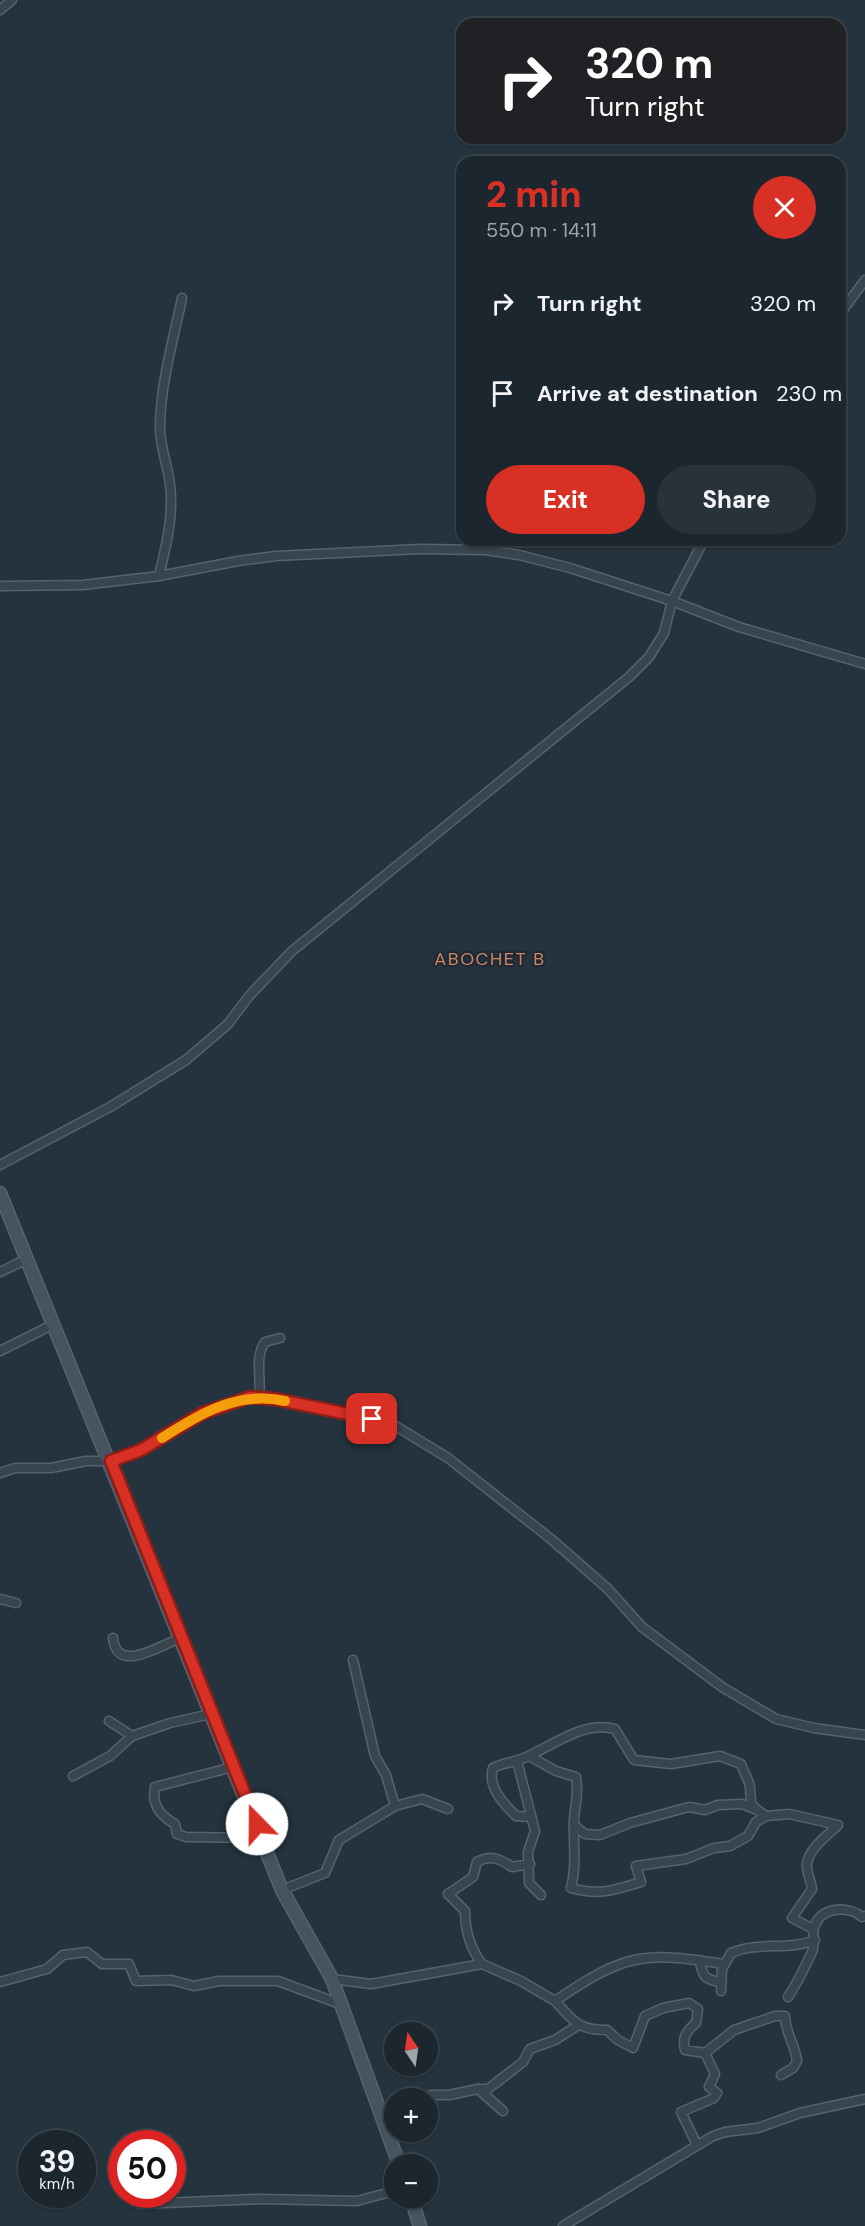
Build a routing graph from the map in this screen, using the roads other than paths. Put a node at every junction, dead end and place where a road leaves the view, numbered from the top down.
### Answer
1 (12, 0) edge
2 (0, 10) edge
3 (865, 280) edge
4 (182, 298) dead end
5 (846, 306) edge
6 (701, 546) edge
7 (159, 576) junction
8 (0, 586) edge
9 (672, 602) junction
10 (865, 664) edge
11 (0, 1165) edge
12 (0, 1193) edge
13 (27, 1259) junction
14 (0, 1272) edge
15 (53, 1321) junction
16 (280, 1338) dead end
17 (0, 1351) edge
18 (259, 1398) junction
19 (111, 1461) junction
20 (0, 1473) edge
21 (0, 1599) edge
22 (16, 1603) dead end
23 (113, 1638) dead end
24 (181, 1638) junction
25 (354, 1660) dead end
26 (211, 1714) junction
27 (109, 1720) dead end
28 (865, 1735) edge
29 (132, 1736) junction
30 (529, 1756) junction
31 (518, 1761) junction
32 (233, 1767) junction
33 (73, 1776) dead end
34 (395, 1806) junction
35 (448, 1809) dead end
36 (756, 1809) junction
37 (766, 1816) junction
38 (531, 1817) junction
39 (574, 1825) junction
40 (262, 1838) junction
41 (530, 1863) junction
42 (282, 1890) junction
43 (541, 1895) dead end
44 (865, 1916) edge
45 (813, 1929) junction
46 (815, 1940) junction
47 (700, 1961) junction
48 (482, 1964) junction
49 (724, 1965) junction
50 (332, 1979) junction
51 (0, 1982) edge
52 (788, 1997) dead end
53 (555, 2001) junction
54 (340, 2004) junction
55 (577, 2026) junction
56 (705, 2054) junction
57 (781, 2075) dead end
58 (478, 2089) junction
59 (438, 2095) edge
60 (865, 2099) edge
61 (503, 2110) dead end
62 (697, 2145) junction
63 (395, 2154) edge
64 (384, 2194) edge
65 (186, 2202) edge
66 (414, 2208) edge
67 (420, 2226) edge
68 (563, 2226) edge

1 - 2 street
3 - 5 street
4 - 7 street
6 - 9 street
7 - 8 street
7 - 9 street
9 - 10 street
9 - 11 street
12 - 13 main road
13 - 14 street
13 - 15 main road
15 - 17 street
15 - 19 main road
16 - 18 street
18 - 19 street
18 - 28 street
19 - 20 street
19 - 24 main road
21 - 22 street
23 - 24 street
24 - 26 main road
25 - 34 street
26 - 29 street
26 - 32 main road
27 - 29 street
29 - 33 street
30 - 31 street
30 - 36 street
30 - 39 street
31 - 38 street
31 - 38 street
32 - 40 main road
32 - 40 street
34 - 35 street
34 - 42 street
36 - 37 street
36 - 39 street
37 - 39 street
37 - 45 street
38 - 41 street
40 - 42 main road
41 - 43 street
41 - 48 street
42 - 50 main road
44 - 45 street
45 - 46 street
46 - 49 street
46 - 52 street
47 - 49 street
47 - 49 street
47 - 53 street
48 - 50 street
48 - 53 street
50 - 54 main road
51 - 54 street
53 - 55 street
54 - 63 main road
55 - 56 street
55 - 58 street
56 - 57 street
56 - 62 street
58 - 59 street
58 - 61 street
60 - 62 street
62 - 68 street
64 - 65 street
66 - 67 main road

